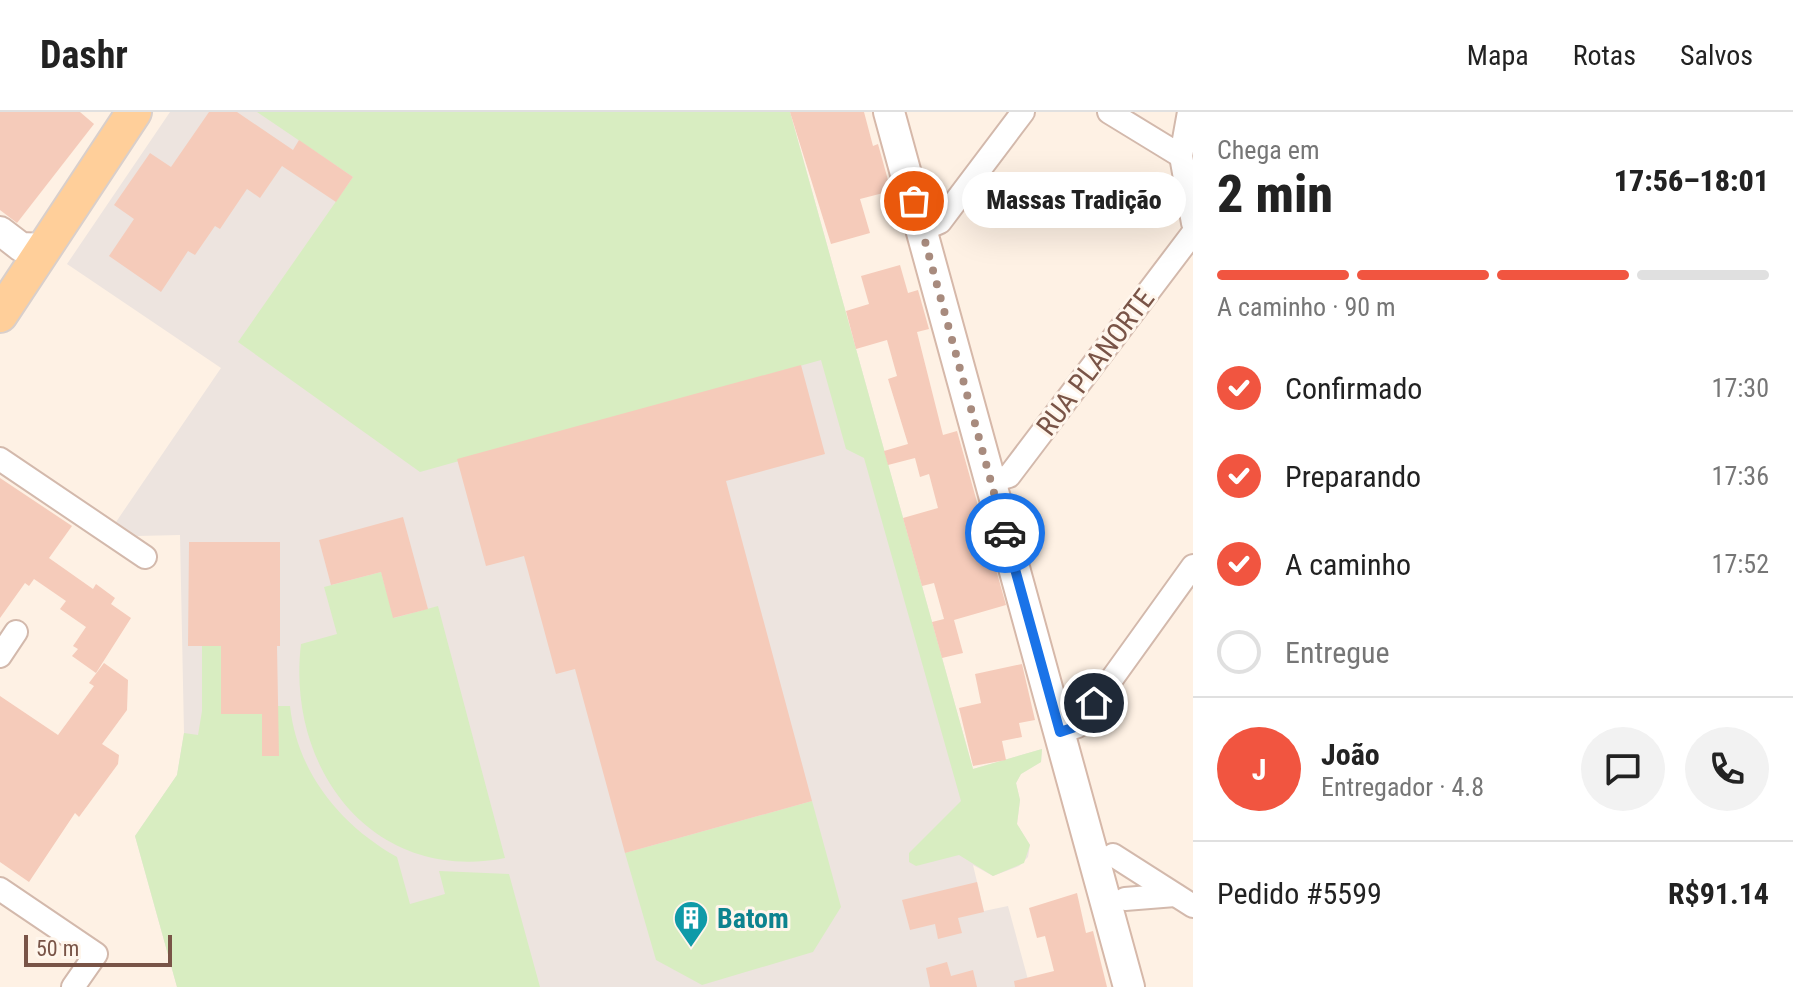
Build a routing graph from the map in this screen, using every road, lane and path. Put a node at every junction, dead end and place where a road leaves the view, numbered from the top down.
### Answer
1 (134, 112) edge
2 (889, 112) edge
3 (910, 112) edge
4 (1023, 112) edge
5 (1109, 112) edge
6 (1189, 112) edge
7 (1181, 156) junction
8 (1193, 223) edge
9 (931, 226) junction
10 (0, 231) edge
11 (1193, 233) edge
12 (46, 248) junction
13 (0, 315) edge
14 (0, 459) edge
15 (1000, 478) junction
16 (145, 557) dead end
17 (1193, 566) edge
18 (16, 632) dead end
19 (0, 656) edge
20 (1069, 729) junction
21 (1104, 857) junction
22 (0, 889) edge
23 (1187, 897) edge
24 (1116, 902) junction
25 (73, 987) edge
26 (1129, 987) edge
27 (1149, 987) edge

1 - 12 main road
2 - 9 main road
3 - 9 main road
4 - 9 street
5 - 7 street
6 - 7 street
7 - 8 street
9 - 15 main road
10 - 12 street
11 - 15 street, RUA PLANORTE
12 - 13 main road
14 - 16 street
15 - 20 main road
17 - 20 street
18 - 19 street
20 - 21 main road
21 - 23 street
21 - 24 main road
22 - 25 street
23 - 24 street
24 - 26 main road
24 - 27 main road

